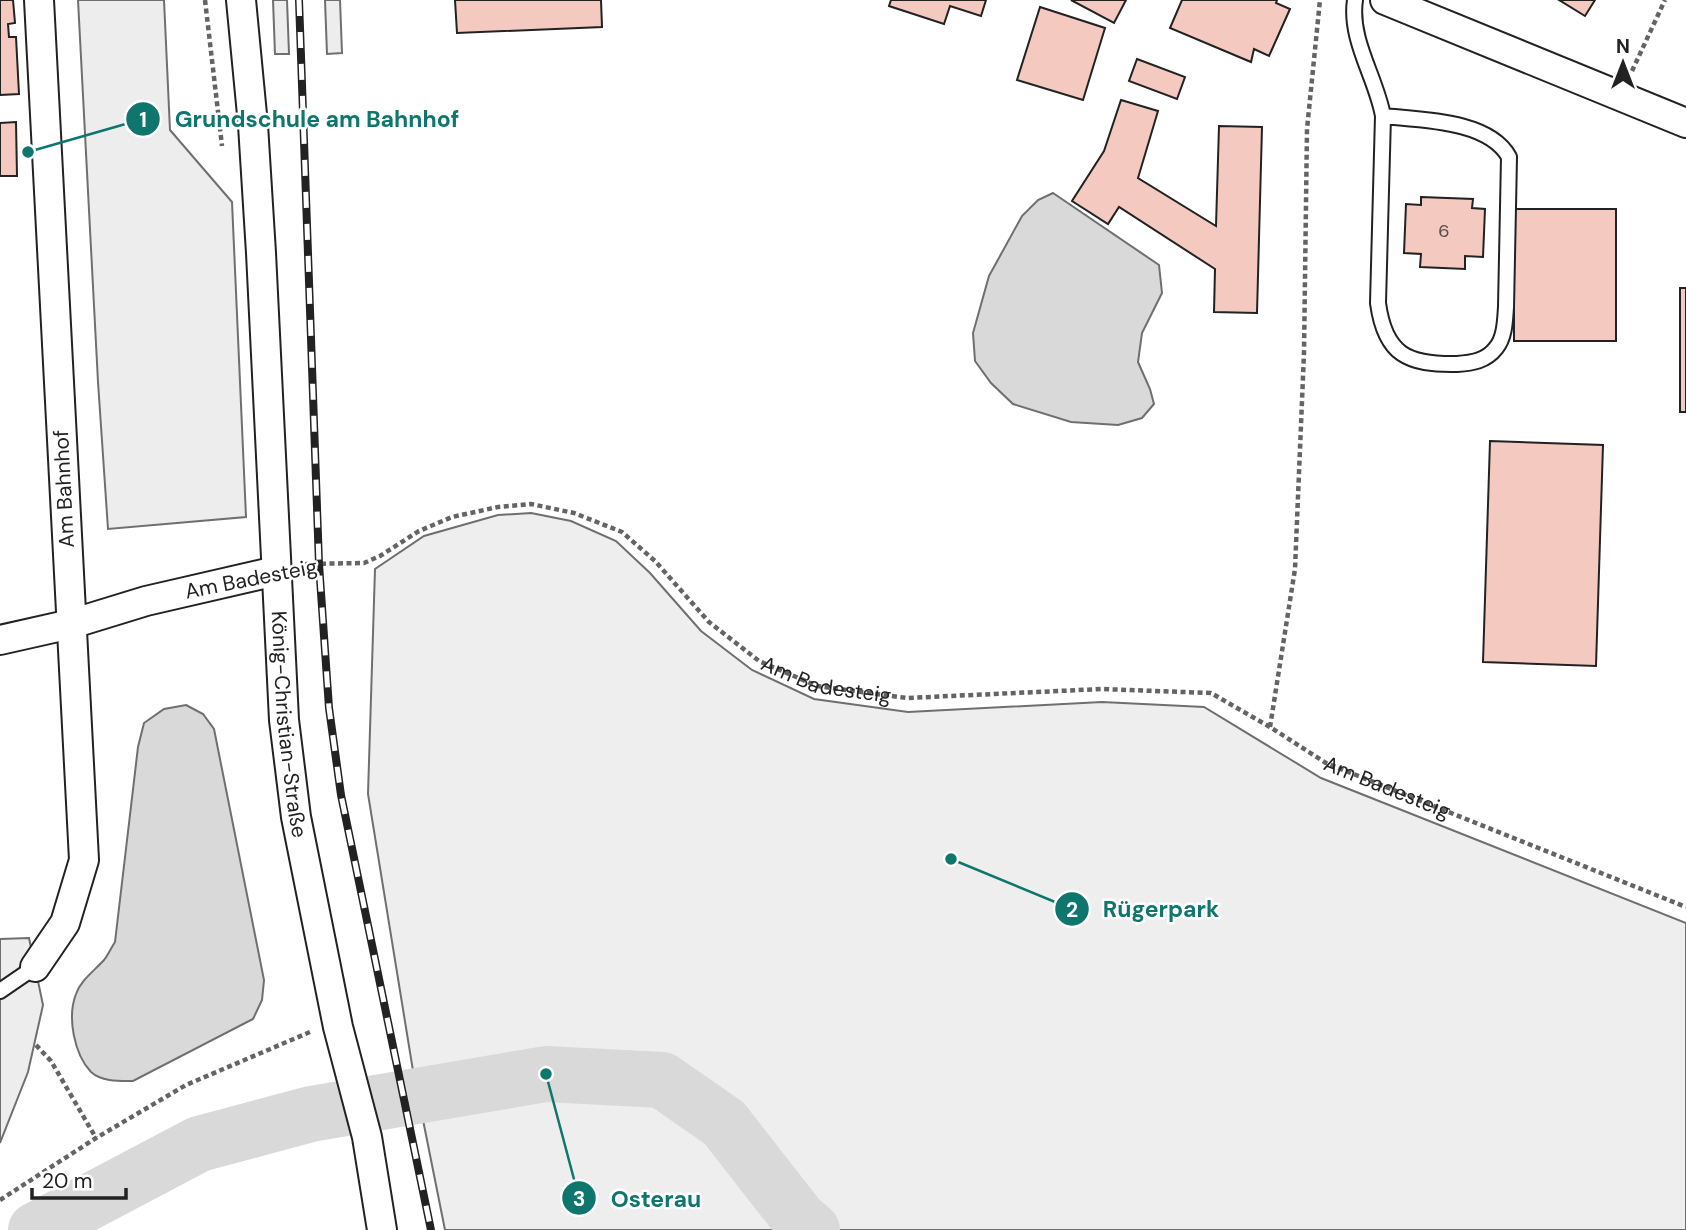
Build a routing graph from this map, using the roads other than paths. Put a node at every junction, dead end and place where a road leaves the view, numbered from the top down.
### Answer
1 (39, 0) edge
2 (241, 0) edge
3 (1355, 0) edge
4 (1385, 0) edge
5 (1383, 116) junction
6 (1686, 123) edge
7 (276, 571) junction
8 (71, 624) junction
9 (0, 640) edge
10 (35, 967) joint
11 (0, 991) edge
12 (382, 1230) edge

1 - 8 street, Am Bahnhof
2 - 7 street, König-Christian-Straße
3 - 5 lane
4 - 6 street
5 - 5 lane
7 - 8 street, Am Badesteig
7 - 12 street, König-Christian-Straße
8 - 9 street, Am Badesteig
8 - 10 street, Am Bahnhof
10 - 11 lane

